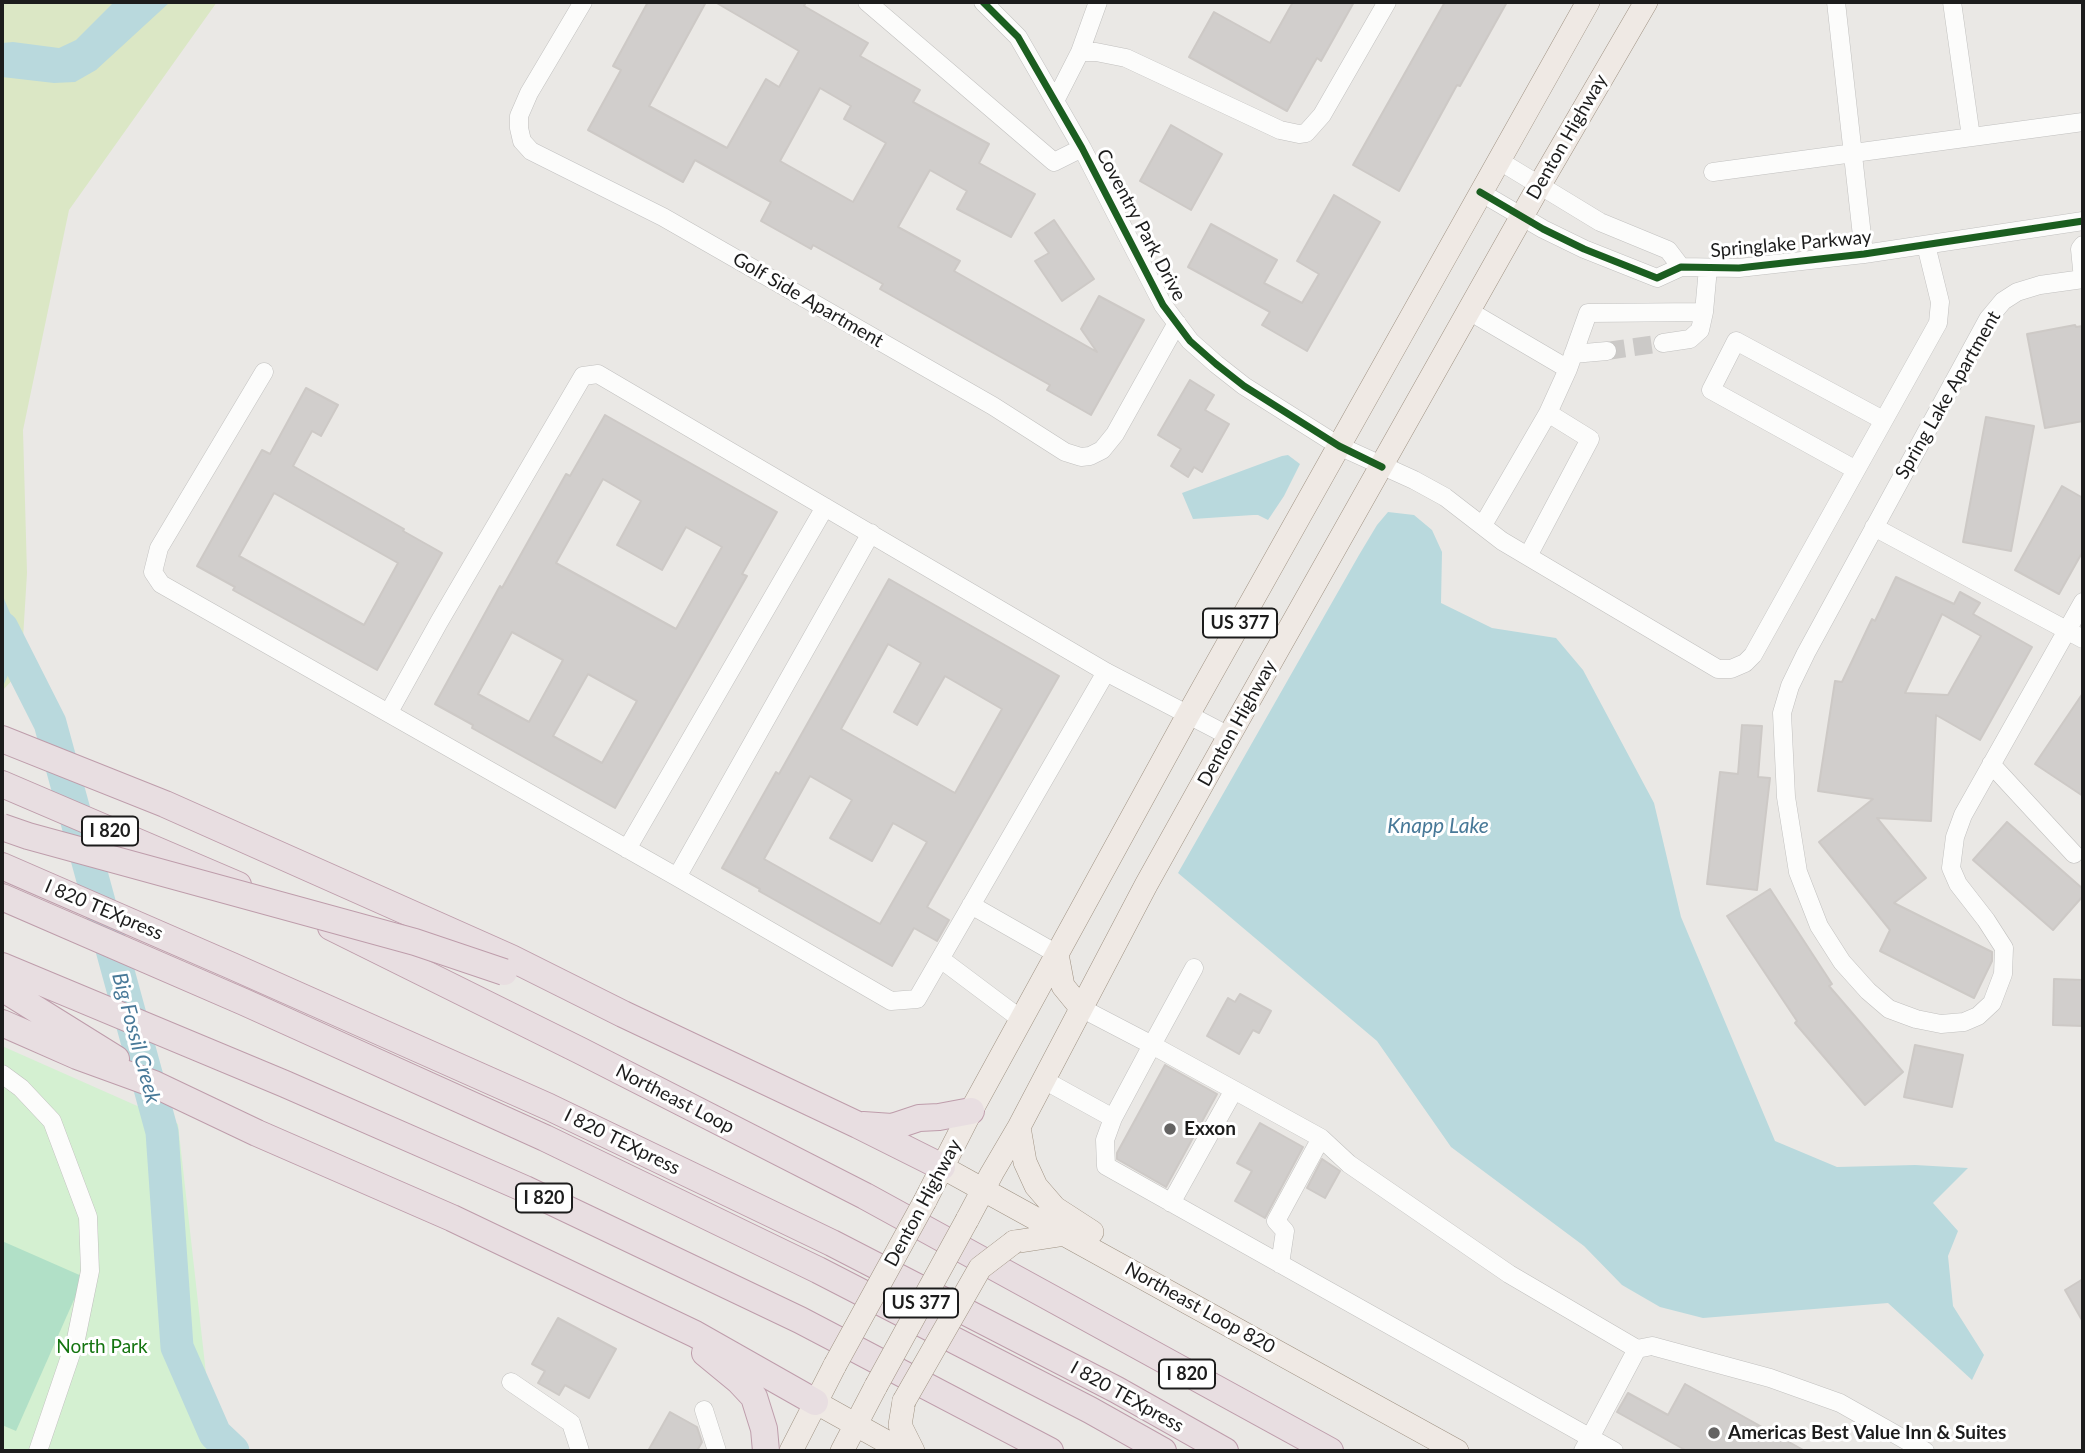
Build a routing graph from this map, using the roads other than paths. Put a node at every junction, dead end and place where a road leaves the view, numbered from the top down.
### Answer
1 (583, 2) edge
2 (867, 2) edge
3 (984, 2) edge
4 (1098, 2) edge
5 (1387, 2) edge
6 (1588, 2) edge
7 (1646, 2) edge
8 (1836, 2) edge
9 (1952, 2) edge
10 (1080, 52) junction
11 (1055, 100) junction
12 (2083, 122) edge
13 (1970, 137) junction
14 (1082, 148) junction
15 (1853, 153) junction
16 (1498, 160) junction
17 (1713, 172) dead end
18 (1539, 186) junction
19 (1480, 192) junction
20 (1522, 216) junction
21 (2083, 221) edge
22 (1926, 245) junction
23 (2083, 245) edge
24 (1864, 254) junction
25 (1681, 267) junction
26 (1708, 268) junction
27 (2083, 279) edge
28 (1469, 310) junction
29 (1704, 312) junction
30 (1177, 323) junction
31 (1663, 343) tunnel mouth
32 (1607, 351) tunnel mouth
33 (1571, 361) junction
34 (264, 372) dead end
35 (1548, 414) junction
36 (1883, 420) junction
37 (1339, 446) junction
38 (1382, 467) junction
39 (1856, 470) junction
40 (825, 507) junction
41 (1483, 525) junction
42 (1874, 527) junction
43 (871, 533) junction
44 (1528, 556) junction
45 (2083, 603) edge
46 (2067, 631) junction
47 (2083, 639) edge
48 (1106, 672) junction
49 (388, 712) junction
50 (1188, 715) junction
51 (1229, 737) junction
52 (2, 739) edge
53 (1991, 764) junction
54 (2, 784) edge
55 (2, 827) edge
56 (627, 849) junction
57 (2074, 854) dead end
58 (2, 866) edge
59 (677, 877) junction
60 (2, 897) edge
61 (971, 905) junction
62 (1057, 954) junction
63 (942, 960) junction
64 (508, 965) junction
65 (2, 966) edge
66 (1194, 968) dead end
67 (2, 988) edge
68 (1081, 1008) junction
69 (1022, 1020) junction
70 (2, 1023) edge
71 (1152, 1045) junction
72 (2, 1074) edge
73 (1044, 1080) junction
74 (153, 1084) junction
75 (1234, 1090) junction
76 (971, 1111) junction
77 (1113, 1118) junction
78 (858, 1125) junction
79 (1019, 1127) junction
80 (1321, 1138) junction
81 (942, 1167) junction
82 (983, 1189) junction
83 (1171, 1203) junction
84 (1066, 1234) junction
85 (1280, 1264) junction
86 (1124, 1266) junction
87 (695, 1334) junction
88 (1637, 1349) junction
89 (511, 1382) dead end
90 (815, 1402) junction
91 (704, 1410) dead end
92 (856, 1424) junction
93 (1586, 1445) edge
94 (38, 1451) edge
95 (580, 1451) edge
96 (717, 1451) edge
97 (766, 1451) edge
98 (791, 1451) edge
99 (842, 1451) edge
100 (903, 1451) edge
101 (913, 1451) edge
102 (1050, 1451) edge
103 (1163, 1451) edge
104 (1225, 1451) edge
105 (1330, 1451) edge
106 (1457, 1451) edge
107 (1614, 1451) edge
108 (1925, 1451) edge

1 - 30 street, Golf Side Apartment
2 - 14 street
3 - 11 street, Coventry Park Drive
4 - 10 street
5 - 10 street
6 - 16 main road, Denton Highway / US 377
7 - 18 main road, Denton Highway / US 377
8 - 15 street
9 - 13 street
10 - 11 street
11 - 14 street, Coventry Park Drive
12 - 13 street
13 - 15 street
14 - 30 street, Coventry Park Drive
15 - 17 street
15 - 24 street
16 - 18 street
16 - 19 main road, Denton Highway / US 377
18 - 20 main road, Denton Highway / US 377
18 - 25 street
19 - 20 street, Springlake Parkway
19 - 37 main road, Denton Highway / US 377
20 - 25 street, Springlake Parkway
20 - 28 main road, Denton Highway / US 377
21 - 22 street, Springlake Parkway
22 - 24 street, Springlake Parkway
22 - 36 street, Coventry Park Drive
23 - 27 street, Spring Lake Apartment
24 - 26 street, Springlake Parkway
25 - 26 street, Springlake Parkway
26 - 29 street
27 - 42 street, Spring Lake Apartment
28 - 33 street
28 - 38 main road, Denton Highway / US 377
29 - 31 street
29 - 33 street
30 - 37 street, Coventry Park Drive
32 - 33 street
33 - 35 street
34 - 49 street
35 - 41 street
35 - 44 street
36 - 39 street, Coventry Park Drive
36 - 39 street
37 - 38 street, Coventry Park Drive
37 - 50 main road, Denton Highway / US 377
38 - 41 street, Coventry Park Drive
38 - 51 main road, Denton Highway / US 377
39 - 44 street, Coventry Park Drive
40 - 43 street
40 - 49 street
40 - 56 street
41 - 44 street, Coventry Park Drive
42 - 46 street
42 - 53 street, Spring Lake Apartment
43 - 48 street
43 - 59 street
45 - 46 street, Spring Lake Apartment
46 - 47 street
46 - 53 street, Spring Lake Apartment
48 - 50 street
48 - 61 street
49 - 56 street
50 - 51 street
50 - 62 main road, Denton Highway / US 377
51 - 68 main road, Denton Highway / US 377
52 - 64 highway
53 - 57 street
54 - 105 highway, Northeast Loop / I 820
55 - 64 highway, bridge
56 - 59 street
58 - 104 highway, I 820 TEXpress
59 - 63 street
60 - 103 highway, I 820 TEXpress
61 - 62 street
61 - 63 street
62 - 68 main road
62 - 69 main road, Denton Highway / US 377
63 - 69 street
64 - 78 highway
65 - 102 highway, I 820
66 - 71 street
67 - 74 highway
68 - 71 street
68 - 73 main road, Denton Highway / US 377
69 - 76 main road, Denton Highway / US 377
70 - 74 highway
71 - 75 street
71 - 77 street
72 - 94 street
73 - 77 street
73 - 79 main road, Denton Highway / US 377
74 - 87 highway
75 - 80 street
75 - 83 street
76 - 78 highway
76 - 81 main road, Denton Highway / US 377
77 - 83 street
78 - 81 highway
79 - 82 main road, Denton Highway / US 377
79 - 86 main road
80 - 85 street
80 - 88 street
81 - 82 main road, Northeast Loop 820
81 - 90 main road, Denton Highway / US 377, bridge
82 - 84 main road, Northeast Loop 820
82 - 92 main road, Denton Highway / US 377, bridge
83 - 85 street
84 - 86 main road, Northeast Loop 820
84 - 101 main road, bridge
85 - 93 street
86 - 106 main road, Northeast Loop 820
87 - 90 highway
87 - 97 highway
88 - 93 street
88 - 108 street
89 - 95 street
90 - 92 main road
90 - 98 main road, Denton Highway / US 377
91 - 96 street
92 - 99 main road, Denton Highway / US 377
92 - 100 main road
93 - 107 street

